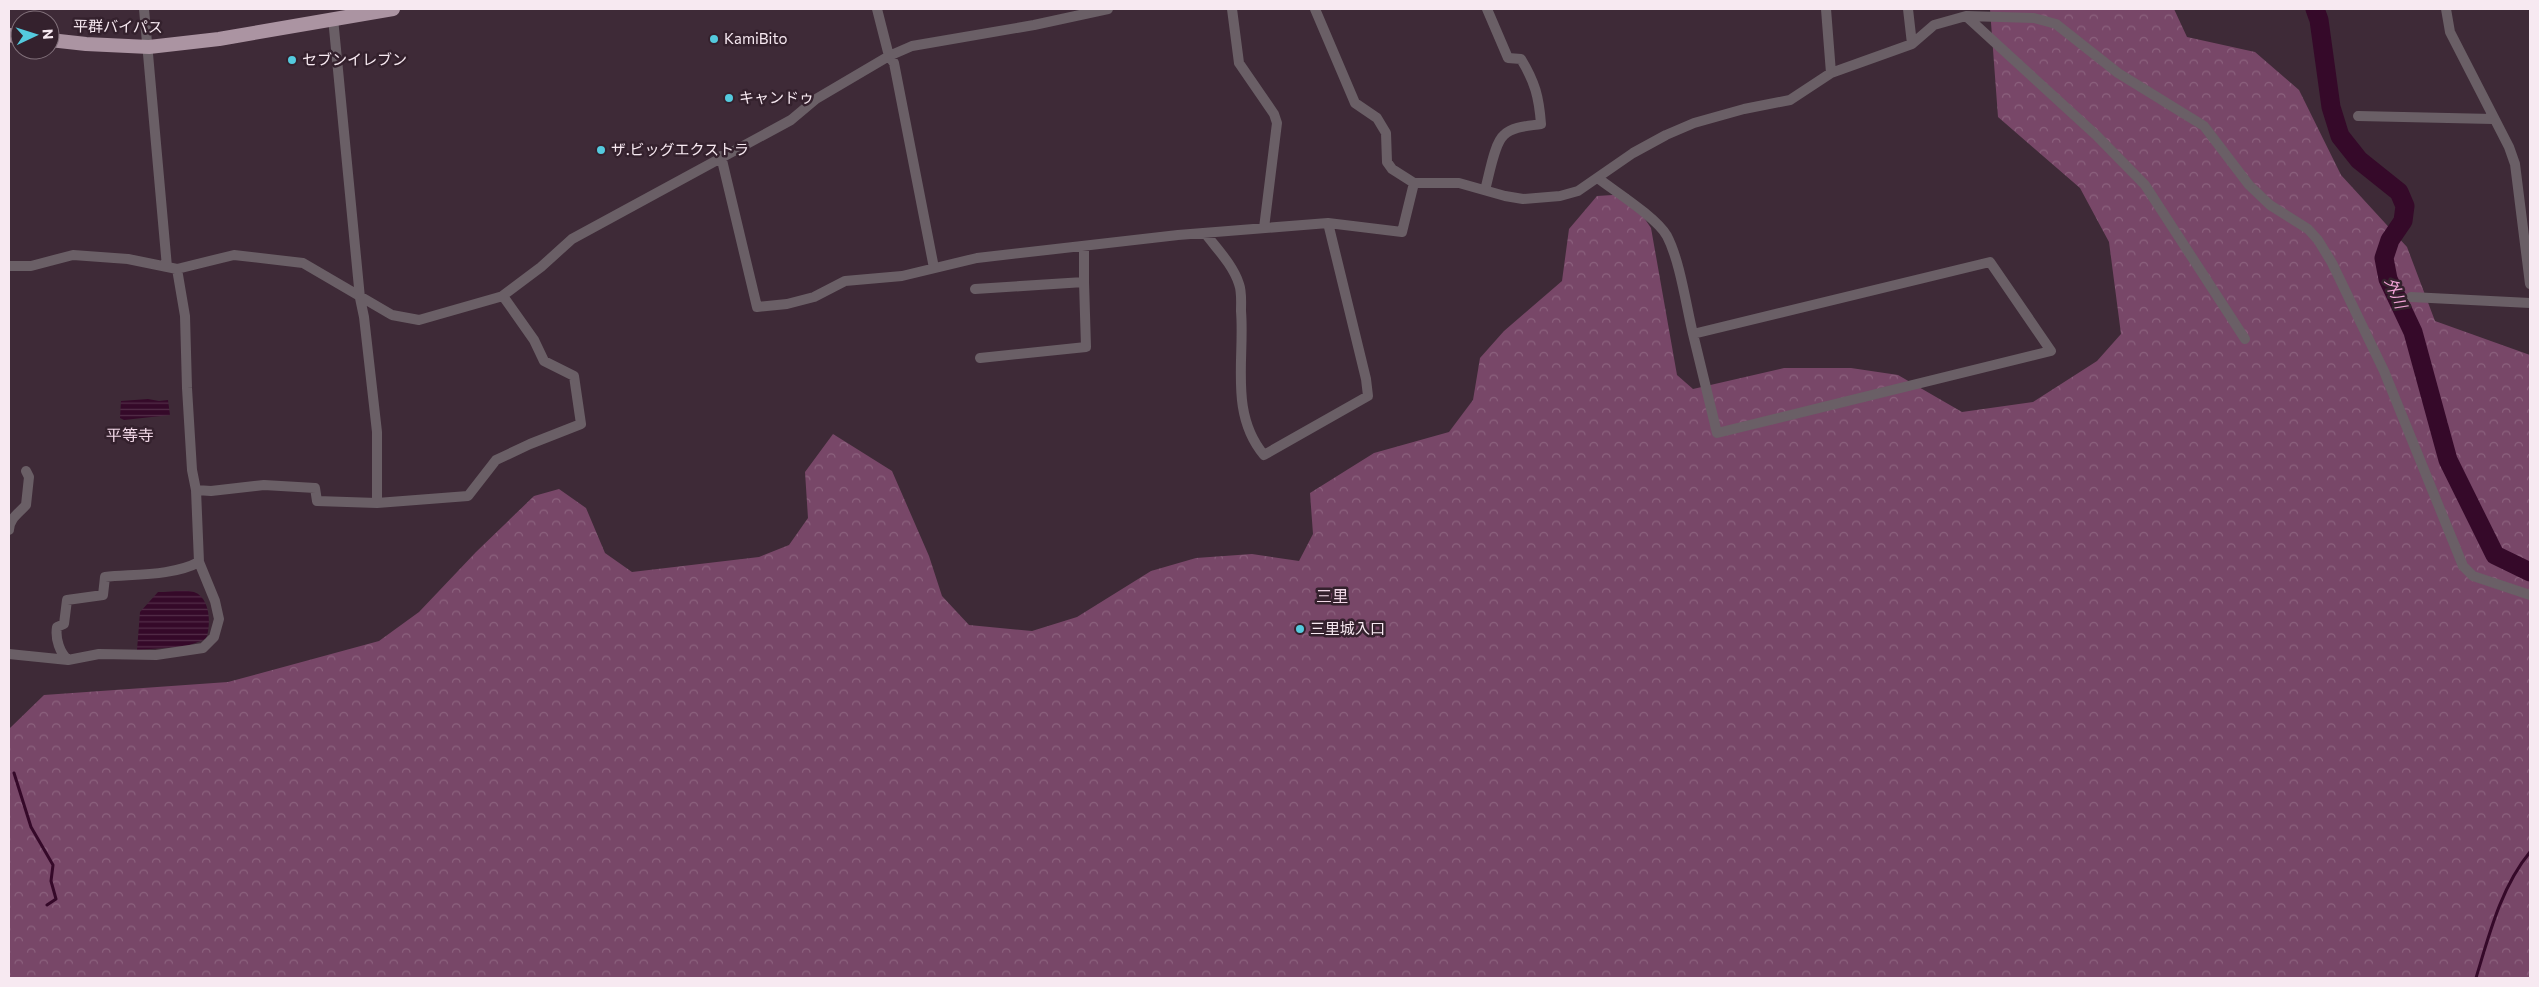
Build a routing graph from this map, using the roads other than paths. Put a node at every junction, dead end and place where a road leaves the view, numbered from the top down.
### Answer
1 (144, 9) edge
2 (393, 9) edge
3 (877, 9) edge
4 (1108, 9) edge
5 (1232, 9) edge
6 (1315, 9) edge
7 (1488, 9) edge
8 (1826, 9) edge
9 (1908, 9) edge
10 (2446, 9) edge
11 (1966, 16) junction
12 (333, 18) junction
13 (60, 41) edge
14 (1912, 44) junction
15 (149, 47) junction
16 (889, 56) junction
17 (1831, 73) junction
18 (2358, 116) dead end
19 (2494, 119) junction
20 (721, 156) junction
21 (1599, 179) junction
22 (1414, 183) junction
23 (1485, 190) junction
24 (1328, 223) junction
25 (1264, 228) junction
26 (1205, 233) junction
27 (1084, 247) junction
28 (9, 266) edge
29 (172, 268) junction
30 (934, 268) junction
31 (1084, 282) junction
32 (2530, 284) edge
33 (974, 289) dead end
34 (2411, 296) dead end
35 (501, 297) junction
36 (360, 298) junction
37 (2530, 303) edge
38 (1694, 334) junction
39 (2245, 338) dead end
40 (980, 358) dead end
41 (26, 472) dead end
42 (196, 490) junction
43 (376, 503) junction
44 (9, 530) edge
45 (199, 562) junction
46 (2530, 595) edge
47 (9, 654) edge
48 (68, 660) junction

1 - 15 street
2 - 12 highway, 平群バイパス
3 - 16 street
4 - 16 street
5 - 25 street
6 - 22 street
7 - 23 street
8 - 17 street
9 - 14 street
10 - 19 street
11 - 14 street
11 - 39 street
11 - 46 street
12 - 15 highway, 平群バイパス
12 - 36 street
13 - 15 highway, 平群バイパス
14 - 17 street
15 - 29 street
16 - 20 street
16 - 30 street
17 - 21 street
18 - 19 street
19 - 32 street
20 - 30 street
20 - 35 street
21 - 23 street
21 - 38 street
22 - 23 street
22 - 24 street
24 - 25 street
24 - 26 street
25 - 26 street
26 - 27 street
27 - 30 street
27 - 31 street
28 - 29 street
29 - 36 street
29 - 42 street
31 - 33 street
31 - 40 street
34 - 37 street
35 - 36 street
35 - 43 street
36 - 43 street
38 - 38 street
41 - 44 street
42 - 43 street
42 - 45 street
45 - 48 street
45 - 48 street
47 - 48 street

